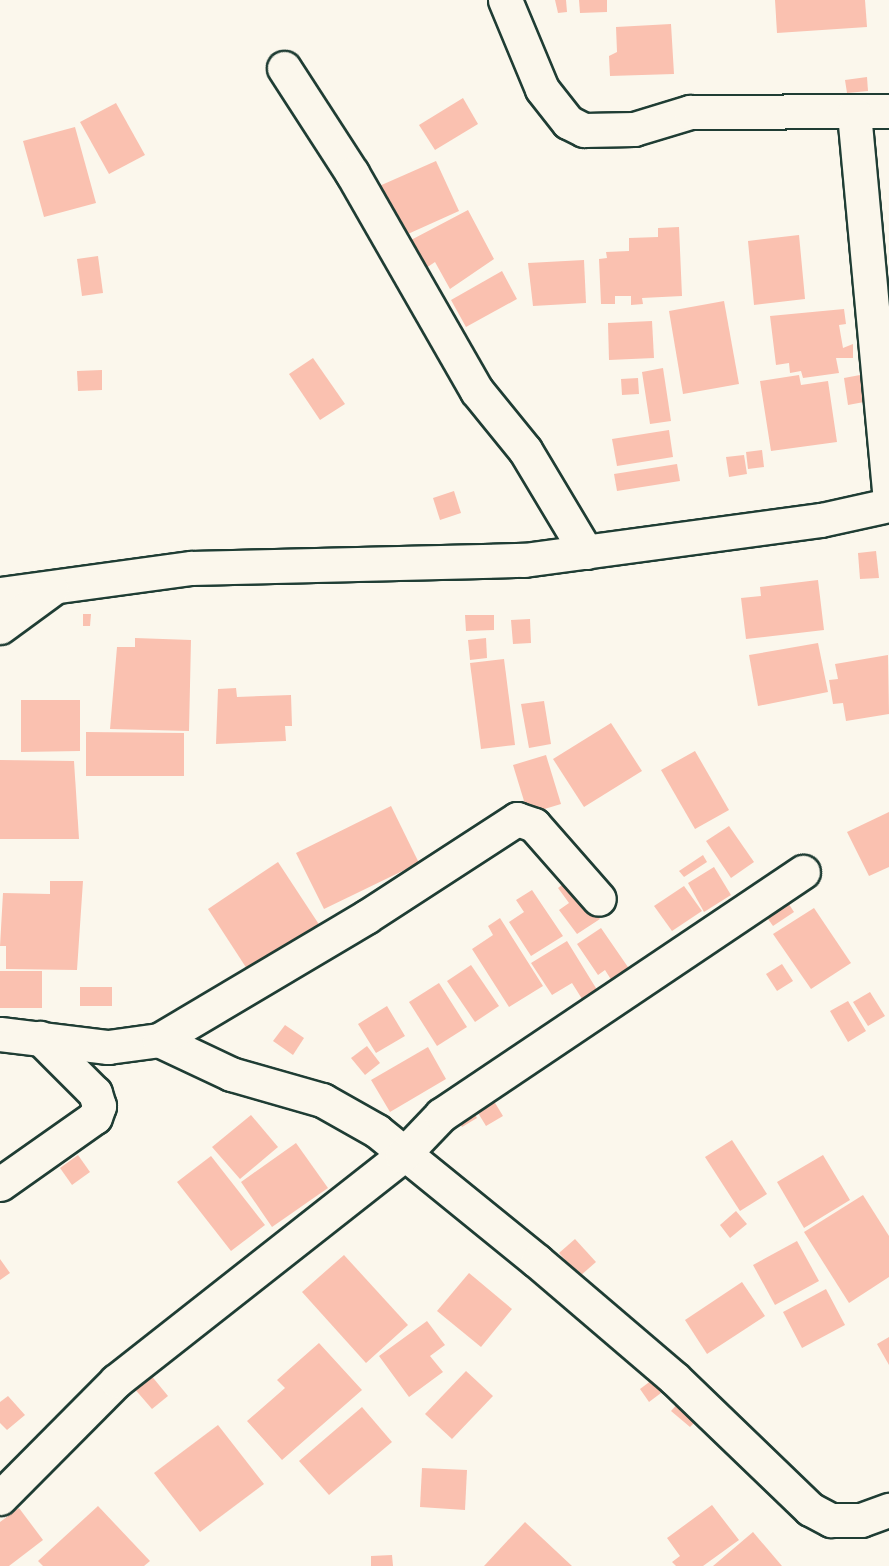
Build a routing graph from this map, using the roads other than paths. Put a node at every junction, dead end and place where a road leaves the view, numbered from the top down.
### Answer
1 (505, 0) edge
2 (284, 68) dead end
3 (889, 111) edge
4 (854, 113) junction
5 (889, 491) edge
6 (889, 505) edge
7 (586, 552) junction
8 (59, 584) junction
9 (0, 594) edge
10 (0, 627) edge
11 (803, 872) dead end
12 (599, 899) dead end
13 (0, 1035) edge
14 (40, 1038) junction
15 (159, 1040) junction
16 (95, 1093) junction
17 (402, 1155) junction
18 (0, 1159) edge
19 (0, 1184) edge
20 (0, 1498) edge
21 (889, 1510) edge

1 - 4 street
2 - 7 street
3 - 4 street
4 - 5 street
6 - 7 street
7 - 8 street
8 - 9 street
8 - 10 street
11 - 17 street
12 - 15 street
13 - 14 street
14 - 15 street
14 - 16 street
15 - 17 street
16 - 18 street
16 - 19 street
17 - 20 street
17 - 21 street

